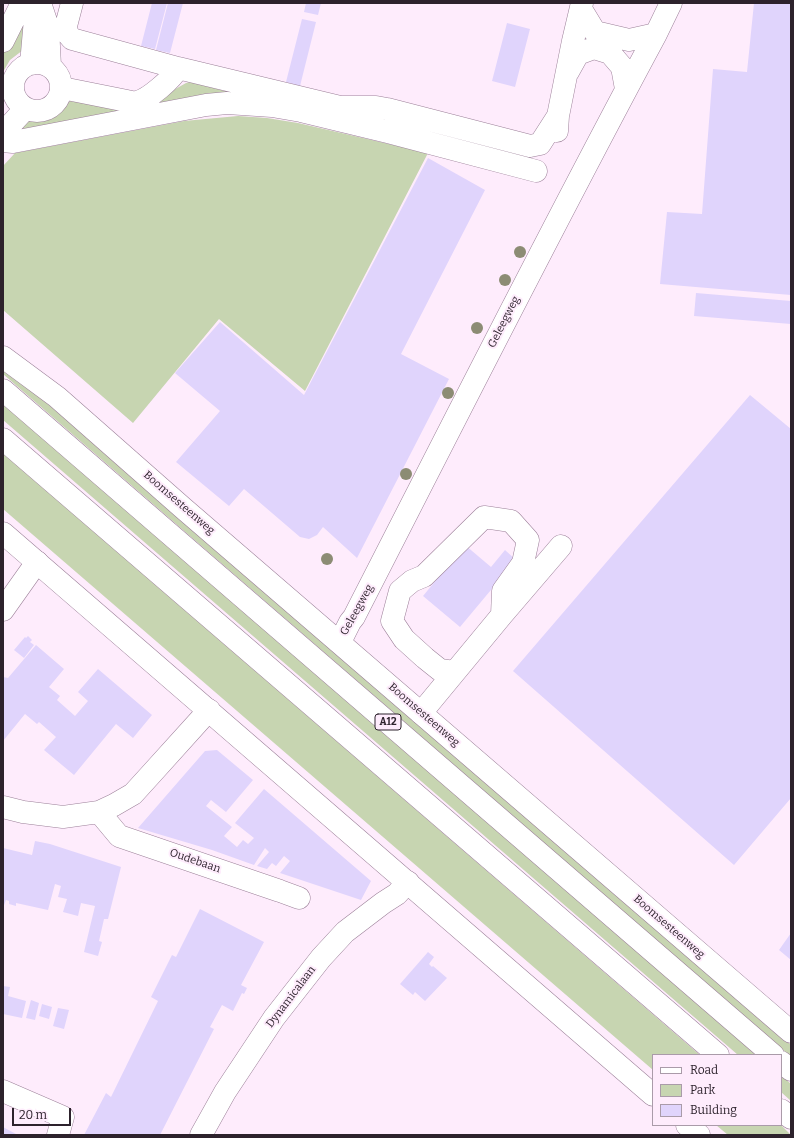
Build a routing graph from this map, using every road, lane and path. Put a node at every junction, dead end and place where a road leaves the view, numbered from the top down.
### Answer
1 (22, 3) edge
2 (39, 3) edge
3 (72, 3) edge
4 (671, 3) edge
5 (581, 6) edge
6 (656, 34) junction
7 (3, 41) edge
8 (40, 65) junction
9 (178, 68) junction
10 (568, 72) junction
11 (62, 88) junction
12 (626, 89) junction
13 (14, 102) edge
14 (558, 116) junction
15 (420, 130) dead end
16 (3, 133) edge
17 (3, 140) edge
18 (536, 171) dead end
19 (3, 340) edge
20 (3, 357) edge
21 (3, 390) edge
22 (58, 397) junction
23 (3, 440) edge
24 (3, 533) edge
25 (561, 546) dead end
26 (37, 562) junction
27 (6, 605) edge
28 (502, 614) junction
29 (340, 642) junction
30 (454, 672) junction
31 (209, 710) junction
32 (421, 713) junction
33 (3, 807) edge
34 (99, 812) junction
35 (408, 882) junction
36 (299, 898) dead end
37 (791, 1032) edge
38 (717, 1054) edge
39 (772, 1054) edge
40 (782, 1063) edge
41 (791, 1070) edge
42 (3, 1091) edge
43 (652, 1094) edge
44 (782, 1111) edge
45 (791, 1118) edge
46 (689, 1126) edge
47 (58, 1135) edge
48 (201, 1135) edge
49 (699, 1135) edge

1 - 7 main road
2 - 8 main road
3 - 9 main road
4 - 6 main road, Geleegweg
5 - 6 main road
5 - 10 main road
6 - 12 main road, Geleegweg
8 - 11 main road
8 - 13 main road
9 - 11 main road
9 - 14 main road
10 - 12 main road
10 - 14 main road
11 - 13 main road
12 - 29 main road, Geleegweg
13 - 16 main road
14 - 15 main road
17 - 18 main road
19 - 22 main road, Boomsesteenweg
20 - 22 main road, Boomsesteenweg
21 - 39 main road, A12
22 - 29 main road, Boomsesteenweg
23 - 38 main road
24 - 26 main road
25 - 28 main road
26 - 27 main road
26 - 31 main road
28 - 30 main road
28 - 30 main road
29 - 32 main road, Boomsesteenweg
30 - 32 main road
31 - 34 main road
31 - 35 main road
32 - 37 main road, Boomsesteenweg
33 - 34 main road
34 - 36 main road, Oudebaan
35 - 43 main road
35 - 48 main road, Dynamicalaan
40 - 41 main road
42 - 47 main road
44 - 45 main road
46 - 49 main road

